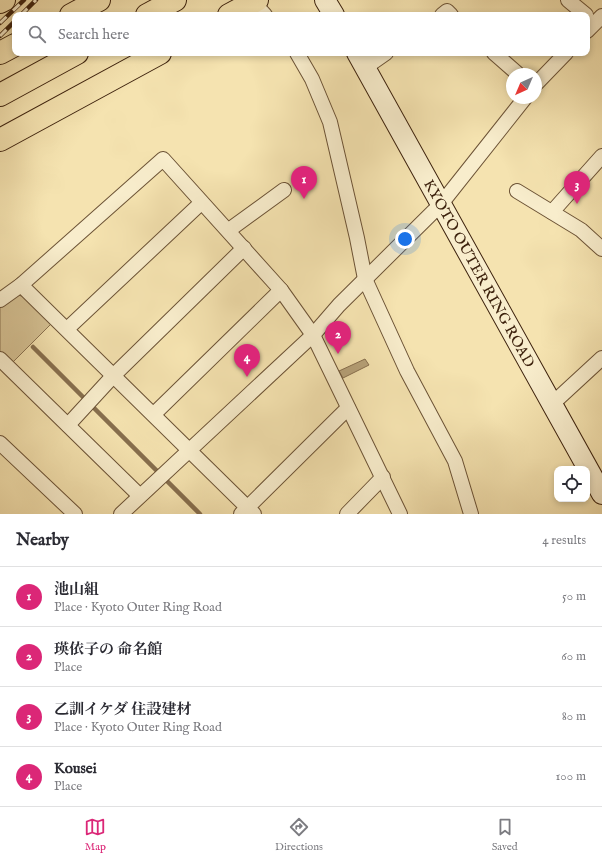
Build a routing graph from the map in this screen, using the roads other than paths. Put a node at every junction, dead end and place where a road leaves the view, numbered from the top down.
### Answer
1 (4, 0) edge
2 (99, 0) edge
3 (175, 0) edge
4 (325, 0) edge
5 (568, 0) edge
6 (0, 2) edge
7 (258, 6) edge
8 (77, 12) edge
9 (153, 12) edge
10 (239, 12) edge
11 (332, 12) edge
12 (582, 12) edge
13 (12, 47) edge
14 (0, 53) edge
15 (72, 56) edge
16 (154, 56) edge
17 (299, 56) edge
18 (376, 56) edge
19 (497, 56) edge
20 (563, 56) edge
21 (362, 60) edge
22 (511, 68) edge
23 (542, 78) edge
24 (0, 95) edge
25 (520, 104) edge
26 (0, 140) edge
27 (602, 156) edge
28 (284, 190) dead end
29 (517, 192) dead end
30 (201, 203) junction
31 (441, 204) junction
32 (552, 212) junction
33 (229, 230) junction
34 (244, 248) junction
35 (602, 249) edge
36 (365, 279) junction
37 (20, 285) junction
38 (281, 290) junction
39 (0, 300) edge
40 (67, 329) junction
41 (313, 335) junction
42 (602, 358) edge
43 (0, 359) edge
44 (114, 375) junction
45 (551, 405) junction
46 (348, 408) junction
47 (154, 414) junction
48 (68, 425) junction
49 (0, 443) edge
50 (190, 450) junction
51 (383, 477) junction
52 (602, 494) edge
53 (139, 495) junction
54 (247, 512) edge
55 (75, 514) edge
56 (121, 514) edge
57 (347, 514) edge
58 (400, 514) edge
59 (471, 514) edge

1 - 6 highway
2 - 8 highway
3 - 9 highway
4 - 11 main road
5 - 12 street
7 - 10 highway
13 - 14 highway
15 - 24 highway
16 - 26 highway
17 - 36 street
18 - 21 street
19 - 22 street
20 - 23 street
21 - 31 main road, KYOTO OUTER RING ROAD
25 - 31 street
27 - 32 street
28 - 33 street
29 - 32 street
30 - 33 street
30 - 37 street
30 - 40 street
31 - 36 street
31 - 45 main road, KYOTO OUTER RING ROAD
32 - 35 street
33 - 34 street
34 - 38 street
34 - 44 street
36 - 41 street
36 - 59 street
37 - 39 street
37 - 40 street
38 - 41 street
38 - 47 street
40 - 44 street
41 - 46 street
41 - 50 street
42 - 45 street
43 - 48 street
44 - 47 street
44 - 48 street
45 - 52 main road, KYOTO OUTER RING ROAD
46 - 51 street
46 - 54 street
47 - 50 street
48 - 53 street
49 - 55 street
50 - 53 street
50 - 54 street
51 - 57 street
51 - 58 street
53 - 56 street

